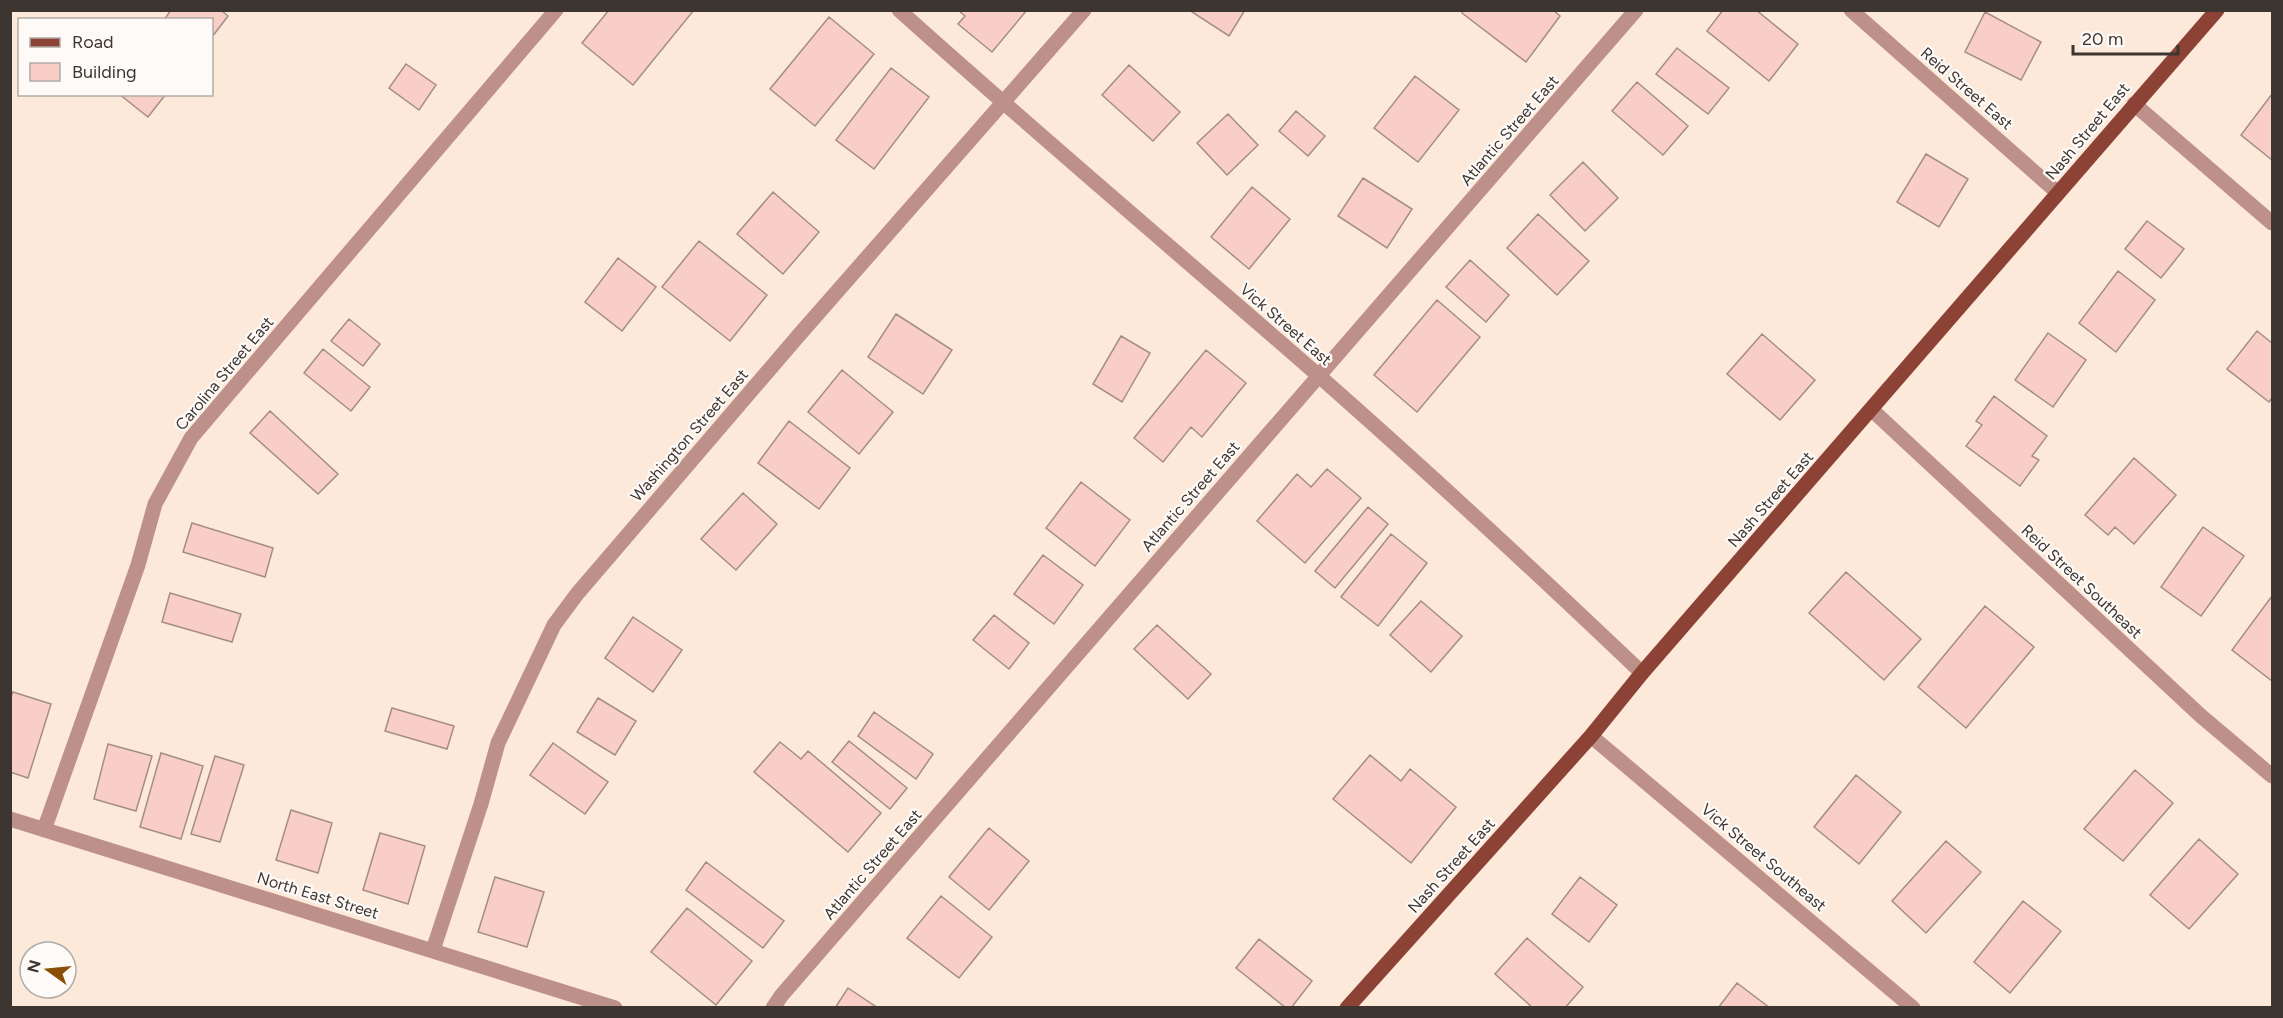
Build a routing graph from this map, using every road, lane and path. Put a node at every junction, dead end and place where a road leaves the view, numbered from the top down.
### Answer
1 (556, 10) edge
2 (899, 10) edge
3 (1084, 10) edge
4 (1636, 10) edge
5 (1851, 10) edge
6 (2217, 10) edge
7 (1003, 103) junction
8 (2134, 104) junction
9 (2058, 194) junction
10 (2272, 224) edge
11 (1320, 377) junction
12 (1871, 409) junction
13 (1642, 673) junction
14 (1591, 736) junction
15 (2272, 776) edge
16 (10, 819) edge
17 (44, 830) junction
18 (433, 950) junction
19 (615, 1008) edge
20 (774, 1008) edge
21 (1347, 1008) edge
22 (1913, 1008) edge

1 - 17 street, Carolina Street East
2 - 7 street, Vick Street East
3 - 7 street, Washington Street East
4 - 11 street, Atlantic Street East
5 - 9 street, Reid Street East
6 - 8 main road, Nash Street East
7 - 11 street, Vick Street East
7 - 18 street, Washington Street East
8 - 9 main road, Nash Street East
8 - 10 street
9 - 12 main road, Nash Street East
11 - 13 street, Vick Street East
11 - 20 street, Atlantic Street East
12 - 13 main road, Nash Street East
12 - 15 street, Reid Street Southeast
13 - 14 main road, Nash Street East
14 - 21 main road, Nash Street East
14 - 22 street, Vick Street Southeast
16 - 17 street, North East Street
17 - 18 street, North East Street
18 - 19 street, North East Street

